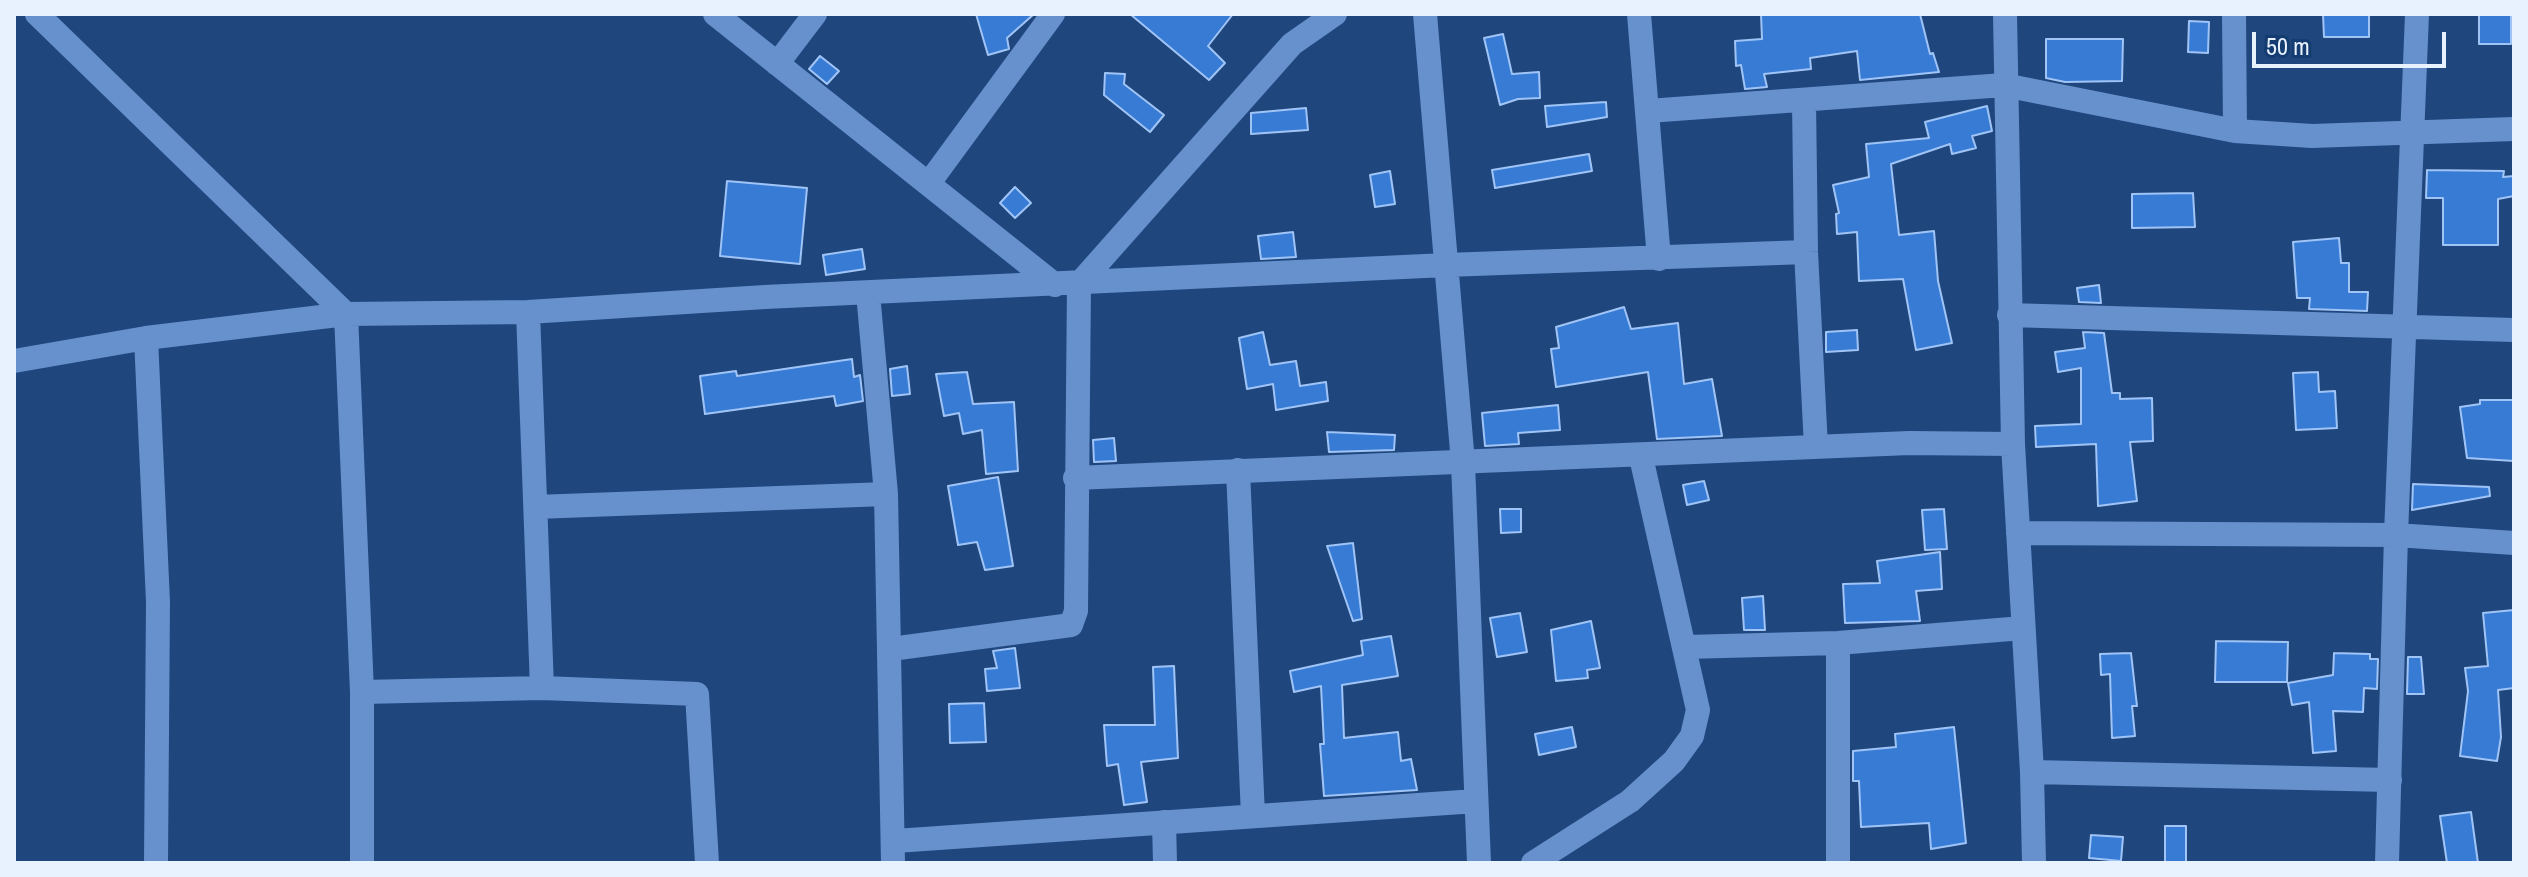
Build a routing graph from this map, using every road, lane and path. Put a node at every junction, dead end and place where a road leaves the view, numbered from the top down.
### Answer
1 (37, 14) edge
2 (715, 14) edge
3 (815, 14) edge
4 (1053, 14) edge
5 (1335, 14) edge
6 (1425, 14) edge
7 (1639, 14) edge
8 (2005, 14) edge
9 (2234, 14) edge
10 (2417, 14) edge
11 (777, 64) junction
12 (2004, 85) junction
13 (1804, 101) junction
14 (1648, 111) junction
15 (2514, 129) edge
16 (2235, 131) junction
17 (2412, 133) junction
18 (929, 183) junction
19 (1806, 252) junction
20 (1659, 259) junction
21 (1446, 265) junction
22 (1067, 284) junction
23 (868, 293) junction
24 (528, 312) junction
25 (346, 314) junction
26 (2009, 315) junction
27 (2405, 326) junction
28 (2514, 330) edge
29 (146, 338) junction
30 (14, 361) edge
31 (2013, 444) junction
32 (1816, 447) junction
33 (1641, 457) junction
34 (1463, 463) junction
35 (1238, 470) junction
36 (1075, 478) junction
37 (886, 494) junction
38 (536, 507) junction
39 (2018, 533) junction
40 (2396, 535) junction
41 (2514, 543) edge
42 (2023, 628) junction
43 (1838, 643) junction
44 (1686, 647) junction
45 (891, 649) junction
46 (542, 688) junction
47 (362, 692) junction
48 (2032, 772) junction
49 (2390, 780) junction
50 (1476, 801) junction
51 (1253, 816) junction
52 (1164, 822) junction
53 (894, 852) edge
54 (156, 863) edge
55 (362, 863) edge
56 (707, 863) edge
57 (1165, 863) edge
58 (1479, 863) edge
59 (1533, 863) edge
60 (1838, 863) edge
61 (2034, 863) edge
62 (2387, 863) edge

1 - 25 street
2 - 11 street
3 - 11 street
4 - 18 street
5 - 22 street
6 - 21 street
7 - 14 street
8 - 12 street
9 - 16 street
10 - 17 street
11 - 18 street
12 - 13 street
12 - 16 street
12 - 26 street
13 - 14 street
13 - 19 street
14 - 20 street
15 - 17 street
16 - 17 street
17 - 27 street
18 - 22 street
19 - 20 street
19 - 32 street
20 - 21 street
21 - 22 street
21 - 34 street
22 - 23 street
22 - 36 street
23 - 24 street
23 - 37 street
24 - 25 street
24 - 38 street
25 - 29 street
25 - 47 street
26 - 27 street
26 - 31 street
27 - 28 street
27 - 40 street
29 - 30 street
29 - 54 street
31 - 32 street
31 - 39 street
32 - 33 street
33 - 34 street
33 - 44 street
34 - 35 street
34 - 50 street
35 - 36 street
35 - 51 street
36 - 45 street
37 - 38 street
37 - 45 street
38 - 46 street
39 - 40 street
39 - 42 street
40 - 41 street
40 - 49 street
42 - 43 street
42 - 48 street
43 - 44 street
43 - 60 street
44 - 59 street
45 - 53 street
46 - 47 street
46 - 56 street
47 - 55 street
48 - 49 street
48 - 61 street
49 - 62 street
50 - 51 street
50 - 58 street
51 - 52 street
52 - 53 street
52 - 57 street

